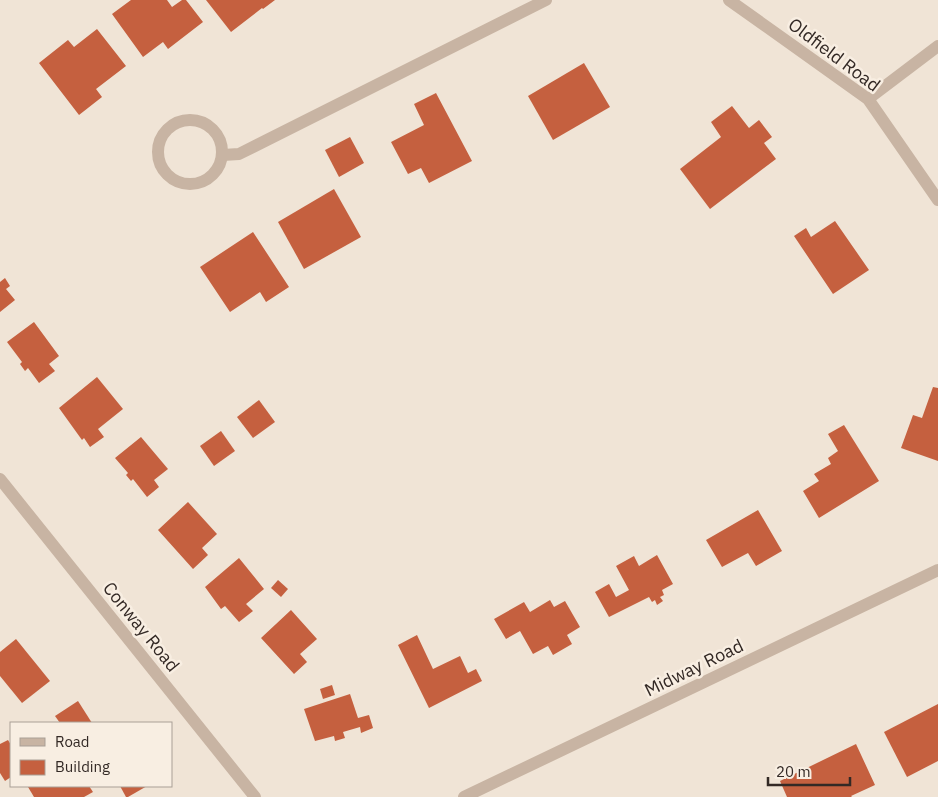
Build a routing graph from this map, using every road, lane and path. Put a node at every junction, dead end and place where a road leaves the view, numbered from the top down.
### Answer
1 (546, 0) edge
2 (729, 0) edge
3 (938, 46) edge
4 (868, 99) junction
5 (222, 155) junction
6 (938, 200) edge
7 (0, 479) edge
8 (938, 570) edge
9 (255, 797) edge
10 (464, 797) edge

1 - 5 street
2 - 4 street, Oldfield Road
3 - 4 street
4 - 6 street, Oldfield Road
5 - 5 street
7 - 9 street, Conway Road
8 - 10 street, Midway Road

